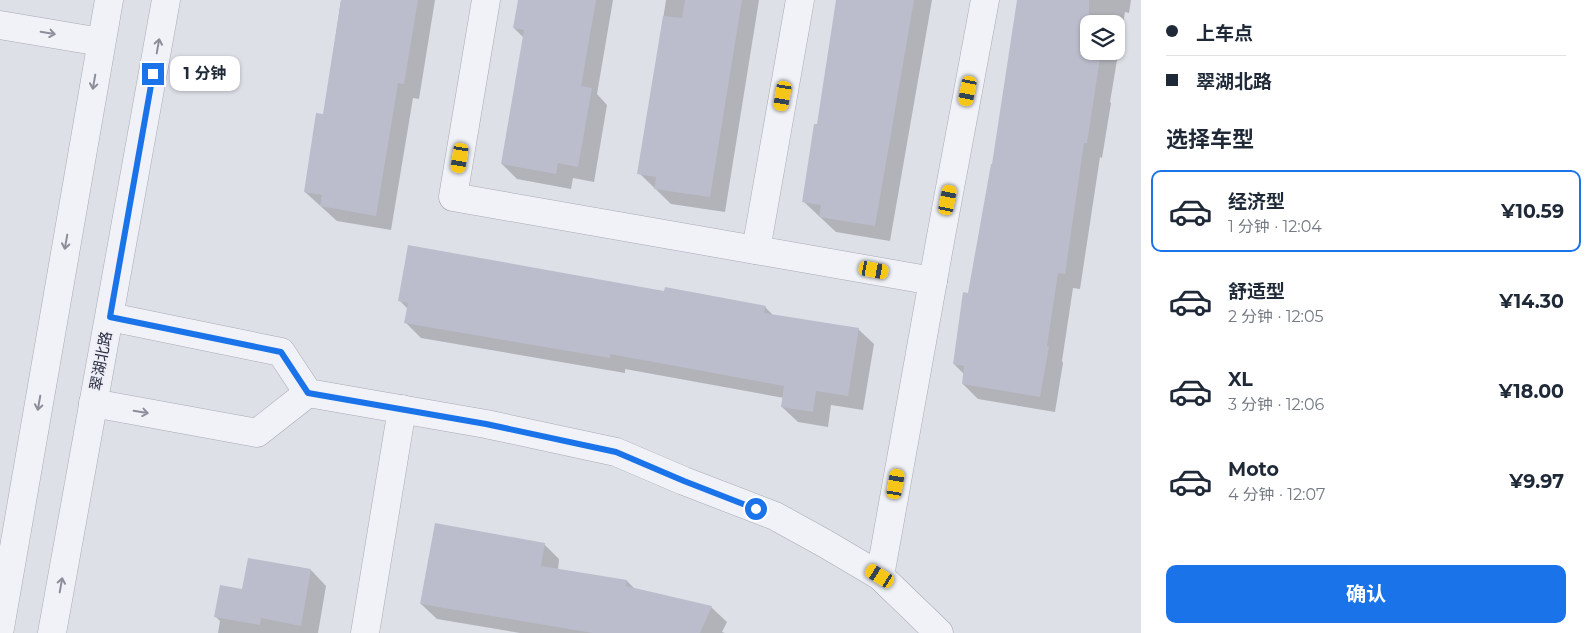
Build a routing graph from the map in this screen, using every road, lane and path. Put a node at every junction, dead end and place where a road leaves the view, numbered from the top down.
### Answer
1 (109, 0) edge
2 (166, 0) edge
3 (486, 0) edge
4 (800, 0) edge
5 (985, 0) edge
6 (0, 25) edge
7 (101, 42) junction
8 (756, 250) junction
9 (933, 281) junction
10 (110, 317) junction
11 (308, 393) junction
12 (93, 403) junction
13 (402, 409) junction
14 (880, 576) junction
15 (0, 628) edge
16 (52, 633) edge
17 (365, 633) edge
18 (939, 633) edge

1 - 7 street
10 -> 2 street, 翠湖北路
3 - 8 street
4 - 8 street
5 - 9 street
6 -> 7 street
7 -> 15 street
8 - 9 street
9 - 14 street
10 - 11 street
10 - 12 street, 翠湖北路
12 -> 11 street
11 - 13 street
16 -> 12 street, 翠湖北路
13 - 14 street
13 - 17 street
14 - 18 street

